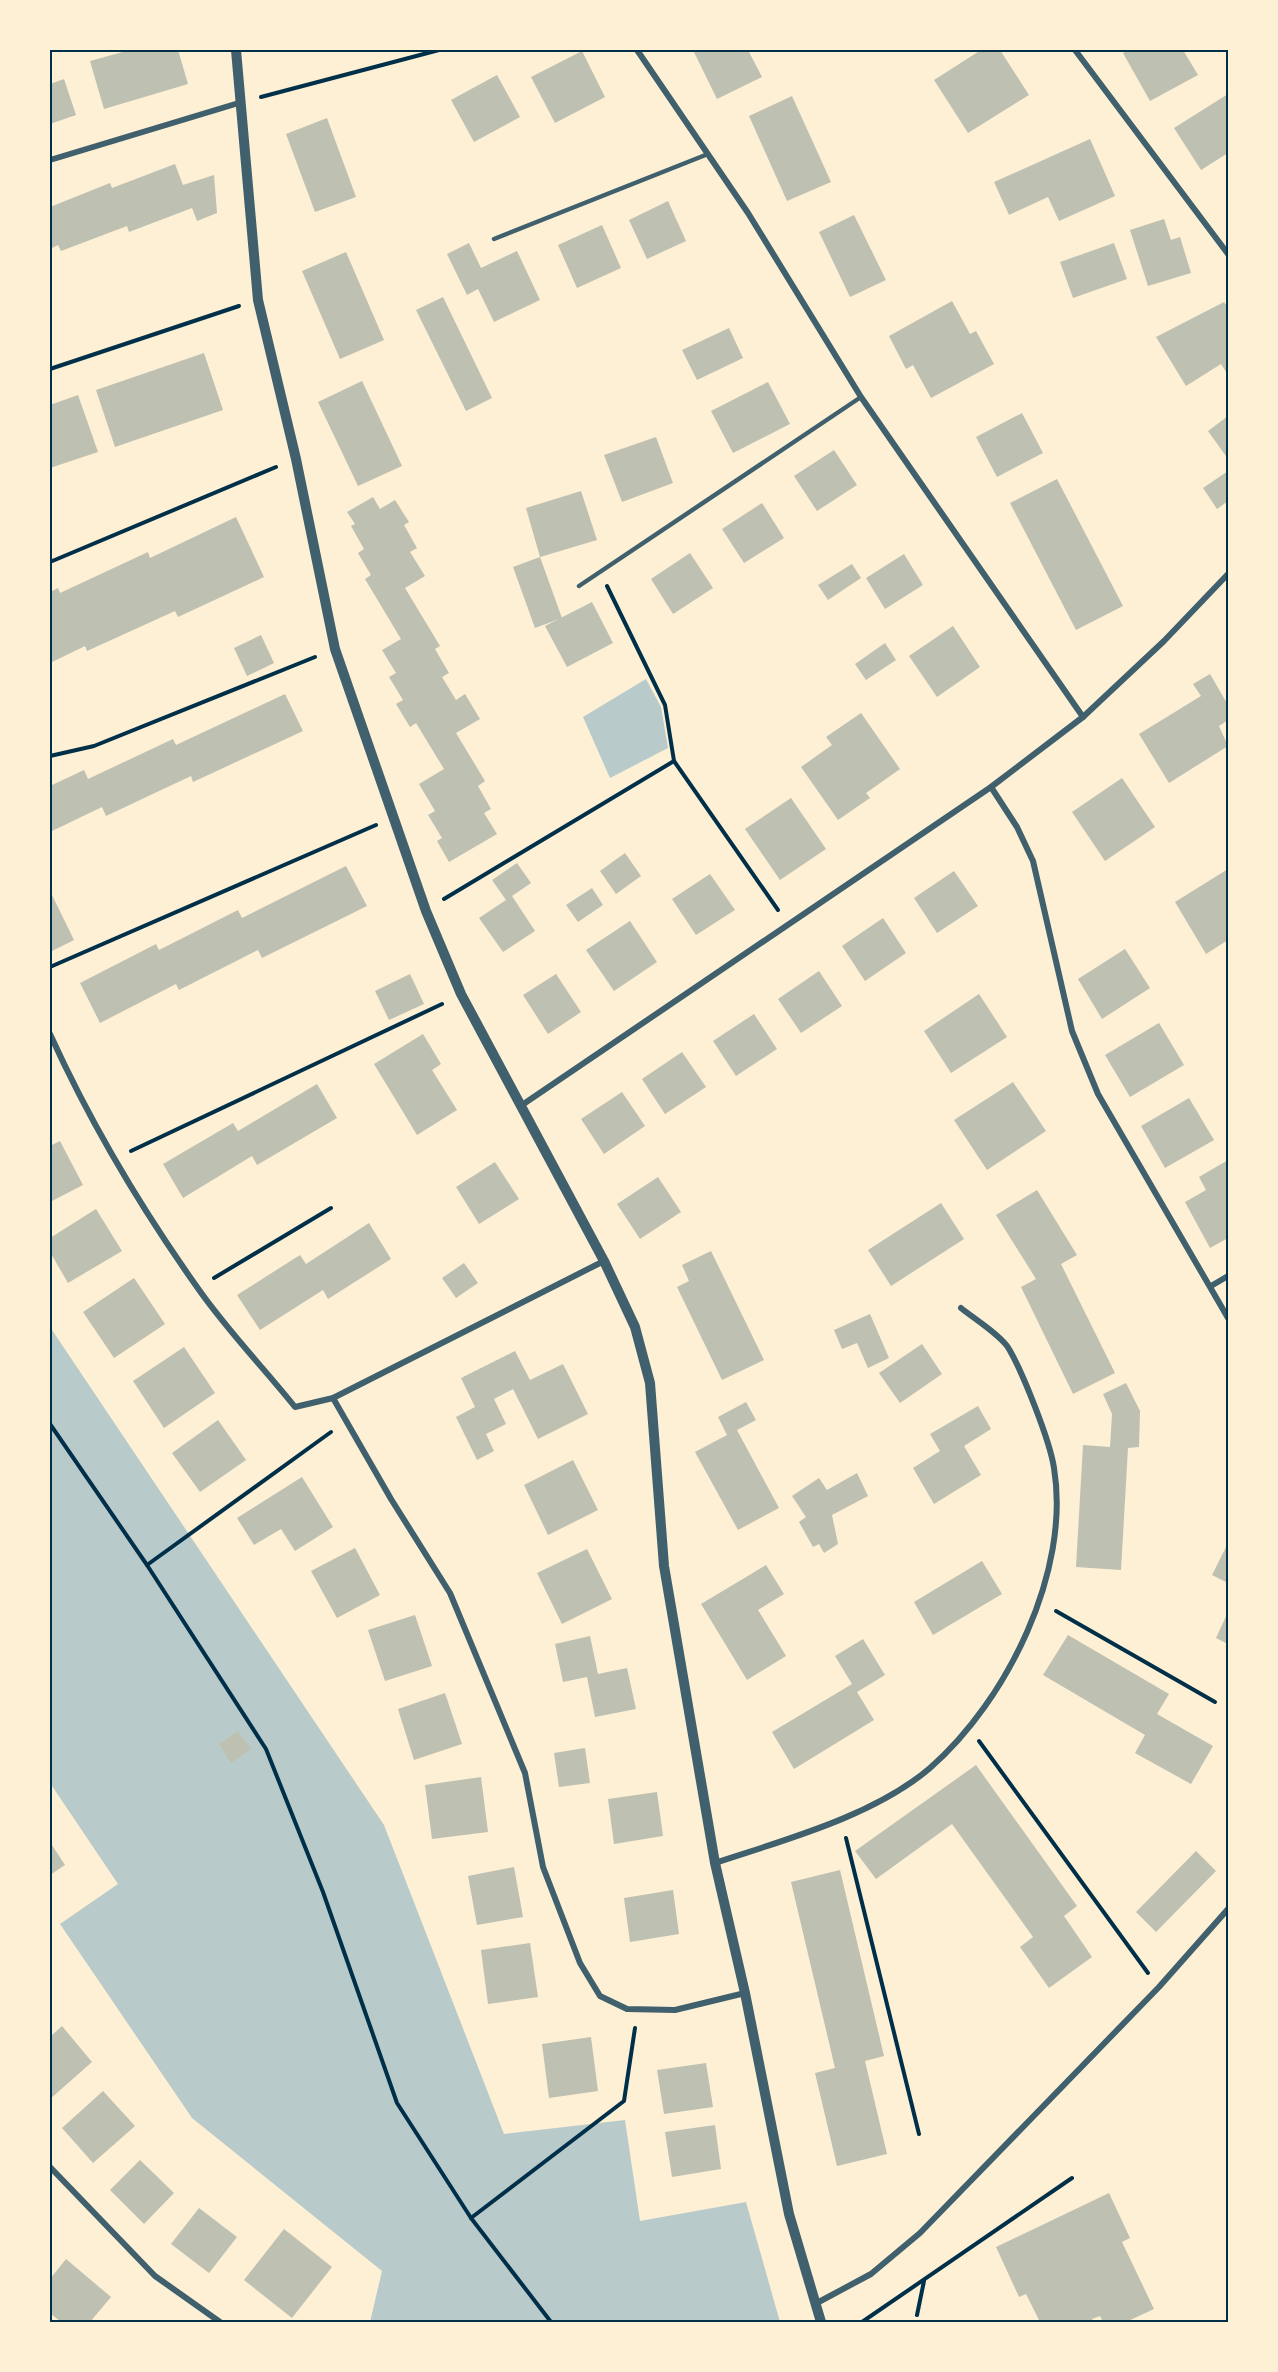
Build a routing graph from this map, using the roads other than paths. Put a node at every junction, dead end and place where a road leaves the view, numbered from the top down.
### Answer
1 (236, 50) edge
2 (637, 50) edge
3 (1075, 50) edge
4 (243, 102) junction
5 (708, 154) junction
6 (50, 160) edge
7 (494, 239) dead end
8 (1228, 254) edge
9 (861, 397) junction
10 (1228, 574) edge
11 (579, 586) dead end
12 (1083, 717) junction
13 (991, 787) junction
14 (50, 1034) edge
15 (522, 1105) junction
16 (604, 1261) junction
17 (1228, 1276) edge
18 (1211, 1286) junction
19 (961, 1308) dead end
20 (1228, 1318) edge
21 (333, 1398) junction
22 (715, 1863) junction
23 (1228, 1909) edge
24 (745, 1993) junction
25 (50, 2167) edge
26 (814, 2304) junction
27 (220, 2322) edge
28 (821, 2322) edge

1 - 4 street
2 - 5 street
3 - 8 street
4 - 6 street
4 - 15 street
5 - 7 lane
5 - 9 street
9 - 11 lane
9 - 12 street
10 - 12 street
12 - 13 street
13 - 15 street
13 - 18 street
14 - 21 street
15 - 16 street
16 - 21 street
16 - 22 street
17 - 18 street
18 - 20 street
19 - 22 street
21 - 24 street
22 - 24 street
23 - 26 street
24 - 26 street
25 - 27 street
26 - 28 street

